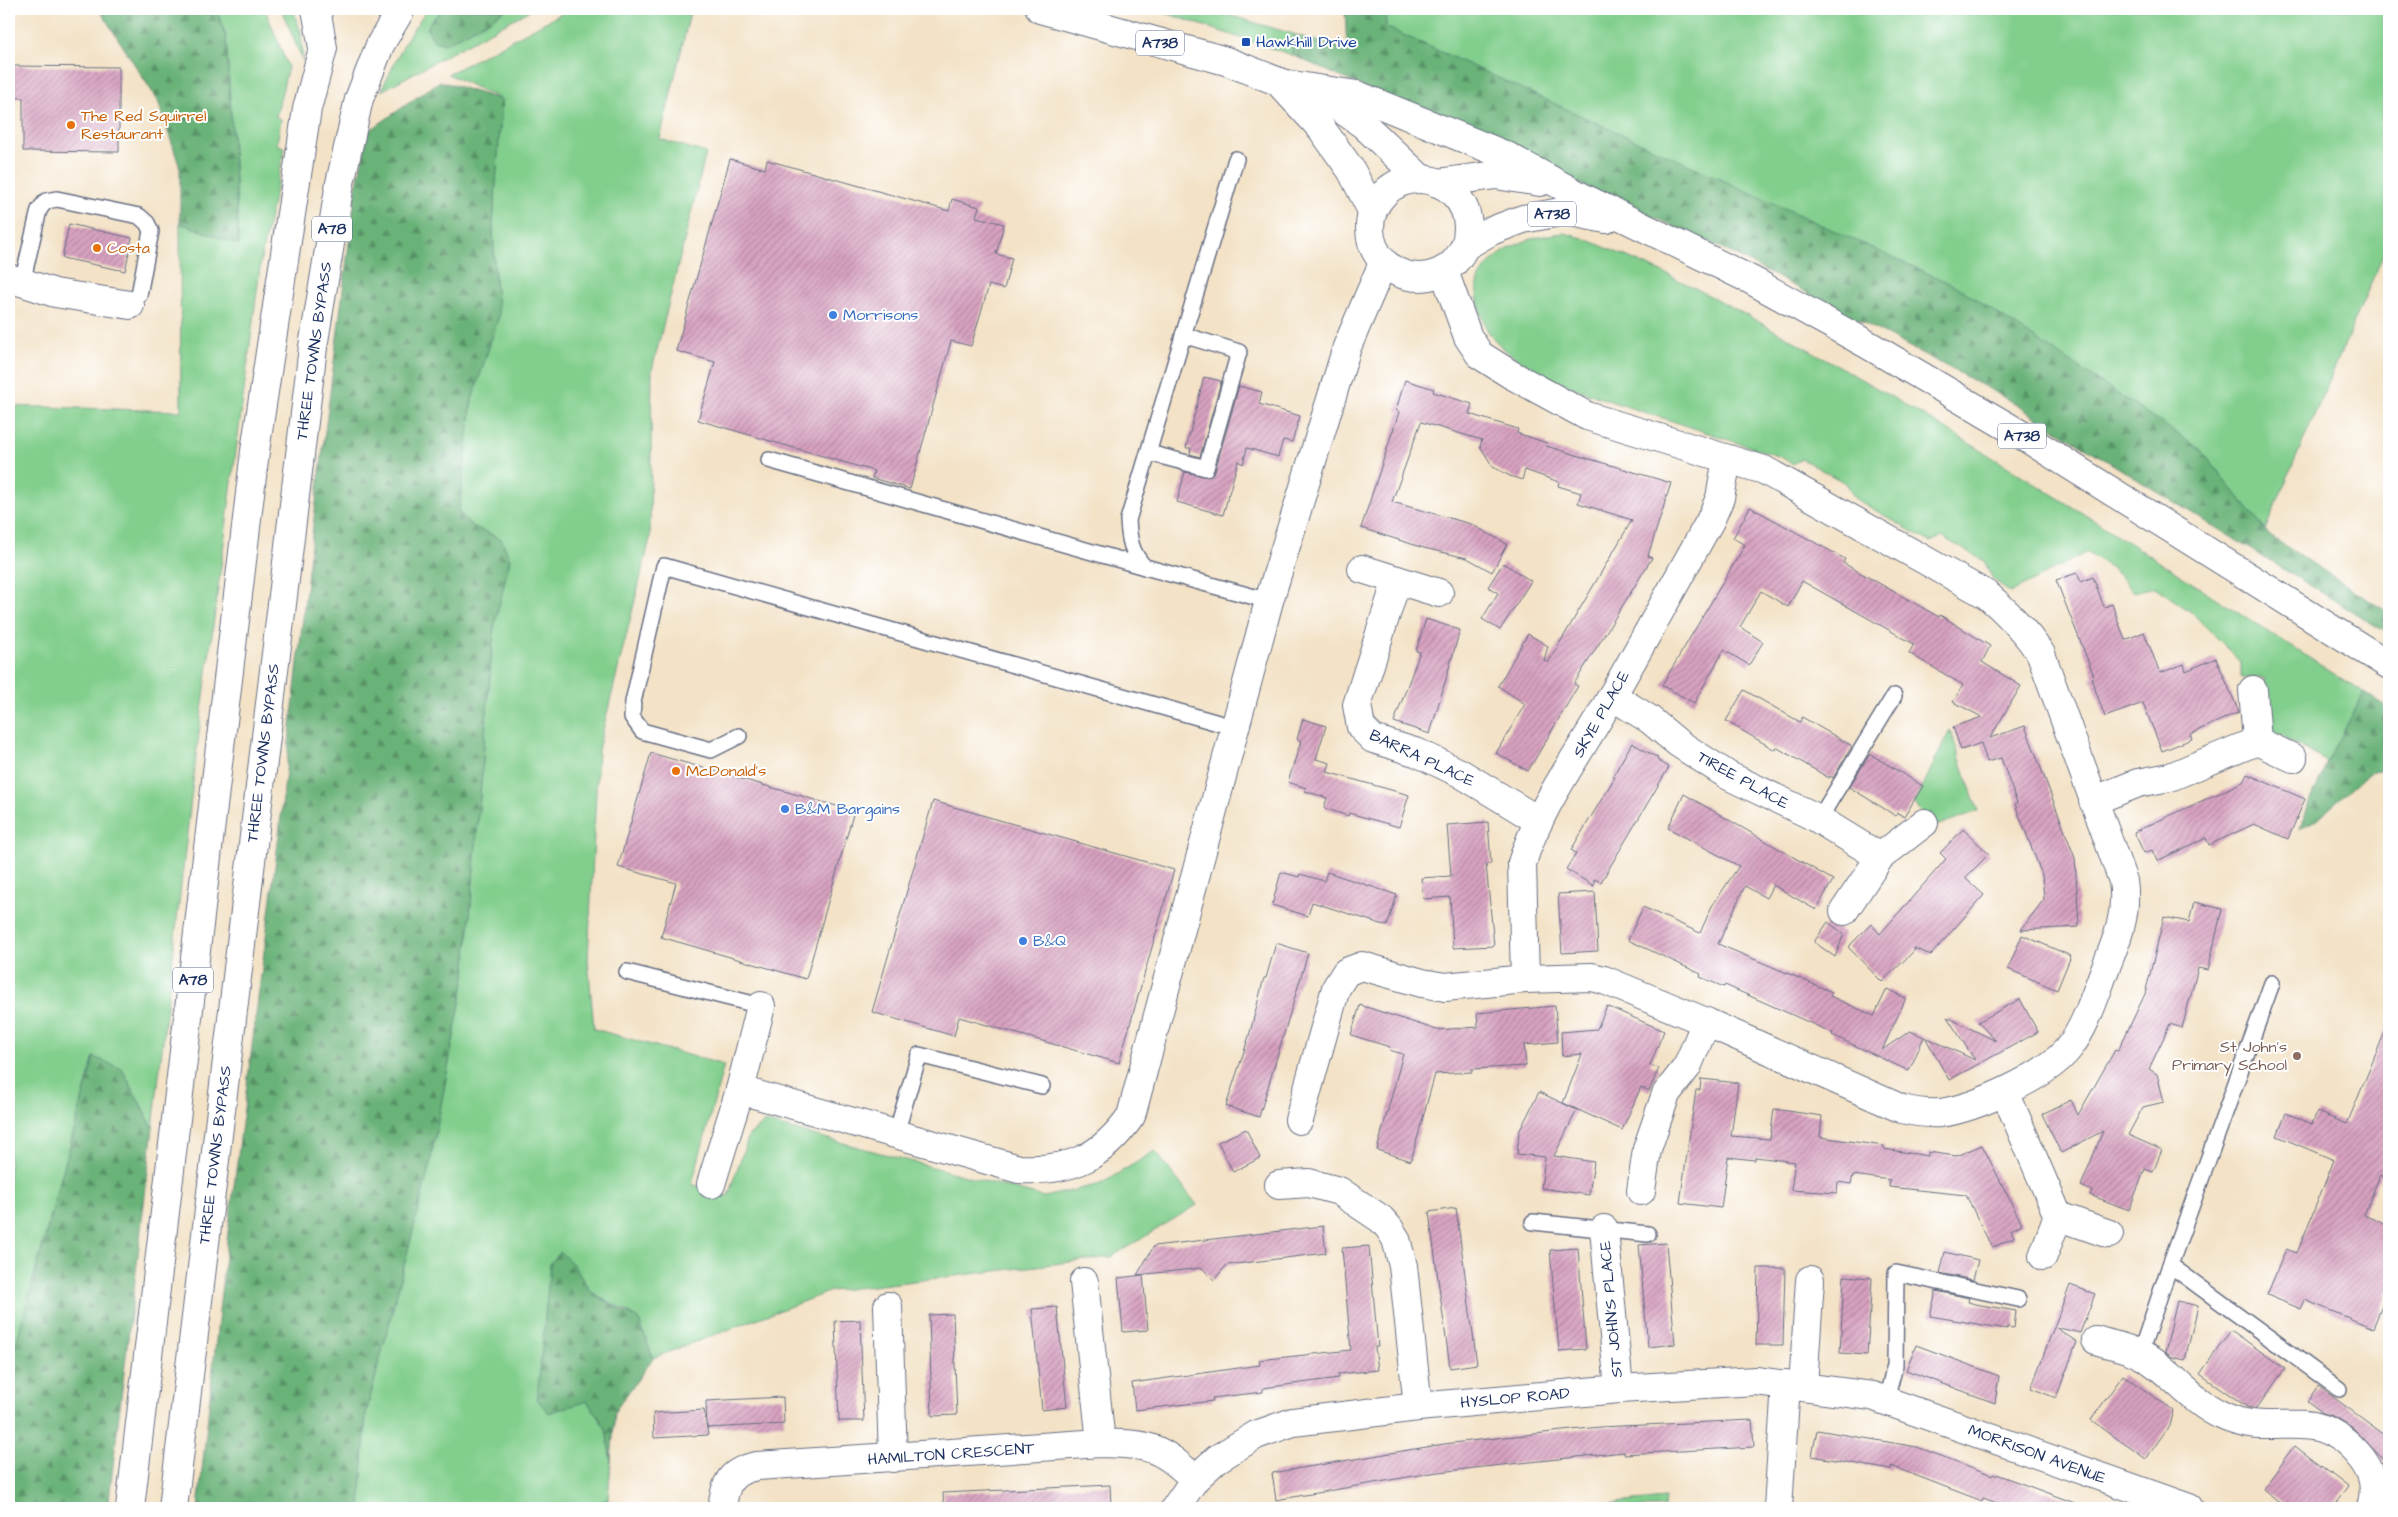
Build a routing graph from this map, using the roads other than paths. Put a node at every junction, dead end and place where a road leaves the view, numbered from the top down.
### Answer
1 (316, 9) edge
2 (401, 9) edge
3 (1040, 9) edge
4 (1279, 83) junction
5 (1236, 159) dead end
6 (1429, 181) junction
7 (1582, 197) junction
8 (1372, 211) junction
9 (1644, 227) junction
10 (1465, 246) junction
11 (1383, 263) junction
12 (1444, 272) junction
13 (16, 280) edge
14 (130, 306) joint
15 (1183, 335) junction
16 (1149, 453) junction
17 (1728, 459) junction
18 (769, 460) dead end
19 (1145, 567) junction
20 (1362, 569) dead end
21 (1397, 580) junction
22 (1439, 593) dead end
23 (1269, 601) junction
24 (2389, 665) edge
25 (2253, 690) dead end
26 (1612, 696) junction
27 (1894, 696) dead end
28 (1236, 728) junction
29 (739, 736) dead end
30 (2257, 741) junction
31 (2293, 758) dead end
32 (2093, 801) junction
33 (1819, 820) junction
34 (1539, 821) junction
35 (1924, 823) dead end
36 (1880, 857) junction
37 (1844, 911) dead end
38 (627, 972) dead end
39 (1525, 979) junction
40 (2272, 983) dead end
41 (761, 1006) joint
42 (1706, 1022) junction
43 (1042, 1086) dead end
44 (740, 1090) junction
45 (2005, 1092) junction
46 (1299, 1120) dead end
47 (896, 1134) junction
48 (712, 1184) dead end
49 (1279, 1185) dead end
50 (1641, 1191) dead end
51 (2058, 1216) junction
52 (1533, 1222) dead end
53 (1604, 1230) junction
54 (1648, 1234) dead end
55 (2109, 1234) dead end
56 (2043, 1256) dead end
57 (2170, 1265) junction
58 (1810, 1280) dead end
59 (1084, 1282) dead end
60 (2018, 1299) dead end
61 (888, 1306) dead end
62 (2096, 1340) dead end
63 (2140, 1354) junction
64 (1794, 1385) junction
65 (1619, 1389) junction
66 (2339, 1389) dead end
67 (1886, 1400) junction
68 (1418, 1407) junction
69 (1101, 1443) junction
70 (893, 1458) junction
71 (1195, 1479) junction
72 (2378, 1490) edge
73 (2177, 1506) edge
74 (130, 1508) edge
75 (173, 1508) edge
76 (722, 1508) edge
77 (1175, 1508) edge
78 (1778, 1508) edge

1 - 74 main road, A78
2 - 75 main road, THREE TOWNS BYPASS / A78
3 - 4 main road, A738
4 - 6 main road, A738
4 - 7 main road
4 - 8 main road, A738
5 - 15 lane
6 - 7 main road, A738
6 - 8 main road, A738
6 - 10 main road, A738
7 - 9 main road, A738
8 - 11 main road
9 - 10 main road, A738
9 - 24 main road, A738
10 - 12 main road, A738
11 - 12 main road
11 - 23 main road
12 - 17 main road
13 - 14 main road
13 - 14 lane
15 - 16 lane
15 - 16 lane
16 - 19 lane
17 - 26 main road, SKYE PLACE
17 - 32 main road
18 - 19 lane
19 - 23 lane
20 - 21 main road
21 - 22 main road
21 - 34 main road, BARRA PLACE
23 - 28 main road
25 - 30 main road
26 - 33 main road, TIREE PLACE
26 - 34 main road, SKYE PLACE
27 - 33 lane
28 - 29 lane
28 - 47 main road
30 - 31 main road
30 - 32 main road
32 - 45 main road
33 - 36 main road, TIREE PLACE
34 - 39 main road, SKYE PLACE
35 - 36 main road
36 - 37 main road
38 - 41 lane
39 - 42 main road
39 - 46 main road
40 - 57 lane
41 - 44 main road
42 - 45 main road
42 - 50 main road
43 - 47 lane
44 - 47 main road
44 - 48 main road
45 - 51 main road
49 - 68 main road
51 - 55 main road
51 - 56 main road
52 - 53 lane
53 - 54 lane
53 - 65 main road, ST JOHN'S PLACE
57 - 63 lane
57 - 66 lane
58 - 64 main road
59 - 69 main road
60 - 67 lane
61 - 70 main road
62 - 63 main road
63 - 72 main road
64 - 65 main road, HYSLOP ROAD
64 - 67 main road, HYSLOP ROAD
64 - 78 main road
65 - 68 main road, HYSLOP ROAD
67 - 73 main road, MORRISON AVENUE
68 - 71 main road, HYSLOP ROAD
69 - 70 main road, HAMILTON CRESCENT
69 - 71 main road, HAMILTON CRESCENT
70 - 76 main road, HAMILTON CRESCENT
71 - 77 main road, HYSLOP ROAD

